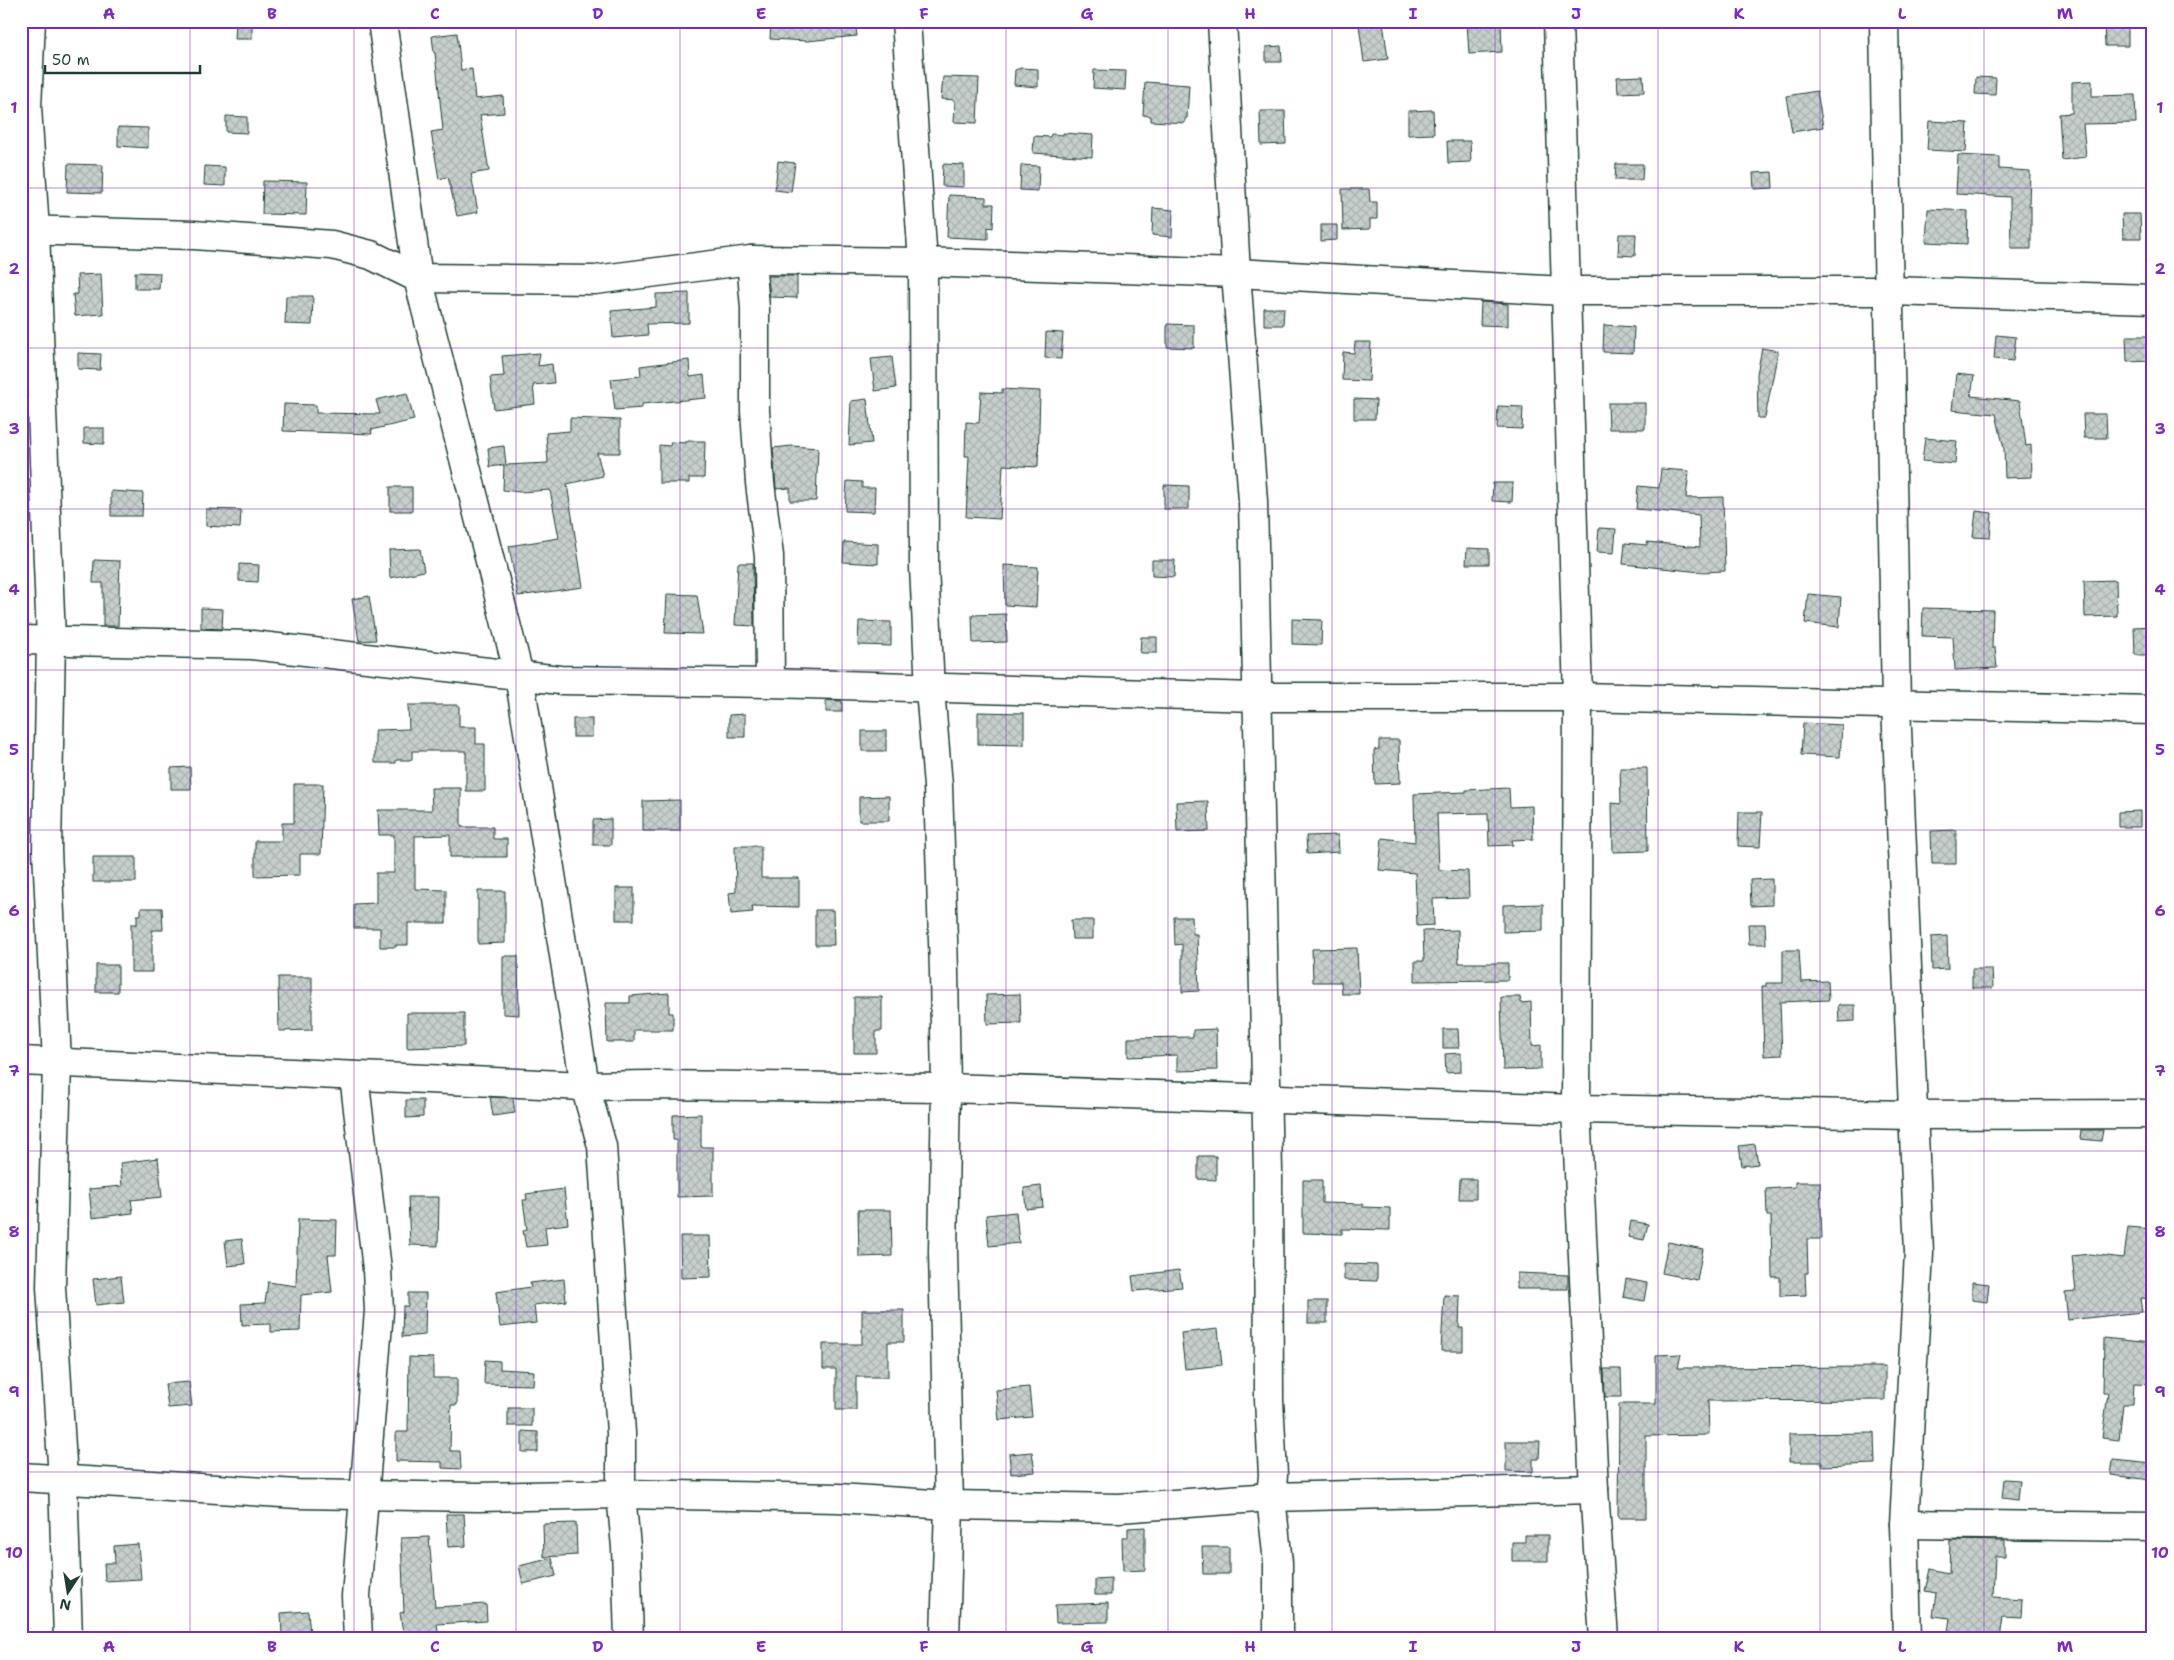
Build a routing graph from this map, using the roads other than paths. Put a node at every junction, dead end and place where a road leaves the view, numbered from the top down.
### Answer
1 (31, 21) edge
2 (382, 21) edge
3 (906, 21) edge
4 (1222, 21) edge
5 (1558, 21) edge
6 (1884, 21) edge
7 (28, 231) edge
8 (751, 260) junction
9 (923, 262) junction
10 (1236, 273) junction
11 (418, 278) junction
12 (1565, 291) junction
13 (1890, 291) junction
14 (2153, 300) edge
15 (21, 640) edge
16 (51, 640) junction
17 (519, 675) junction
18 (770, 683) junction
19 (930, 689) junction
20 (1257, 697) junction
21 (1578, 697) junction
22 (1896, 704) junction
23 (2153, 710) edge
24 (21, 1061) edge
25 (57, 1063) junction
26 (354, 1076) junction
27 (585, 1086) junction
28 (946, 1088) junction
29 (1266, 1099) junction
30 (1576, 1109) junction
31 (2153, 1114) edge
32 (1913, 1115) junction
33 (21, 1478) edge
34 (63, 1479) junction
35 (1594, 1489) junction
36 (621, 1494) junction
37 (363, 1495) junction
38 (1271, 1497) junction
39 (949, 1505) junction
40 (1904, 1524) junction
41 (2153, 1527) edge
42 (68, 1639) edge
43 (358, 1639) edge
44 (629, 1639) edge
45 (945, 1639) edge
46 (1278, 1639) edge
47 (1604, 1639) edge
48 (1908, 1639) edge

1 - 7 street
2 - 11 street
3 - 9 street
4 - 10 street
5 - 12 street
6 - 13 street
7 - 11 street
7 - 16 street
8 - 9 street
8 - 11 street
8 - 18 street
9 - 10 street
9 - 19 street
10 - 12 street
10 - 20 street
11 - 17 street
12 - 13 street
12 - 21 street
13 - 14 street
13 - 22 street
15 - 16 street
16 - 17 street
16 - 25 street
17 - 18 street
17 - 27 street
18 - 19 street
19 - 20 street
19 - 28 street
20 - 21 street
20 - 29 street
21 - 22 street
21 - 30 street
22 - 23 street
22 - 32 street
24 - 25 street
25 - 26 street
25 - 34 street
26 - 27 street
26 - 37 street
27 - 28 street
27 - 36 street
28 - 29 street
28 - 39 street
29 - 30 street
29 - 38 street
30 - 32 street
30 - 35 street
31 - 32 street
32 - 40 street
33 - 34 street
34 - 37 street
34 - 42 street
35 - 38 street
35 - 47 street
36 - 37 street
36 - 39 street
36 - 44 street
37 - 43 street
38 - 39 street
38 - 46 street
39 - 45 street
40 - 41 street
40 - 48 street

